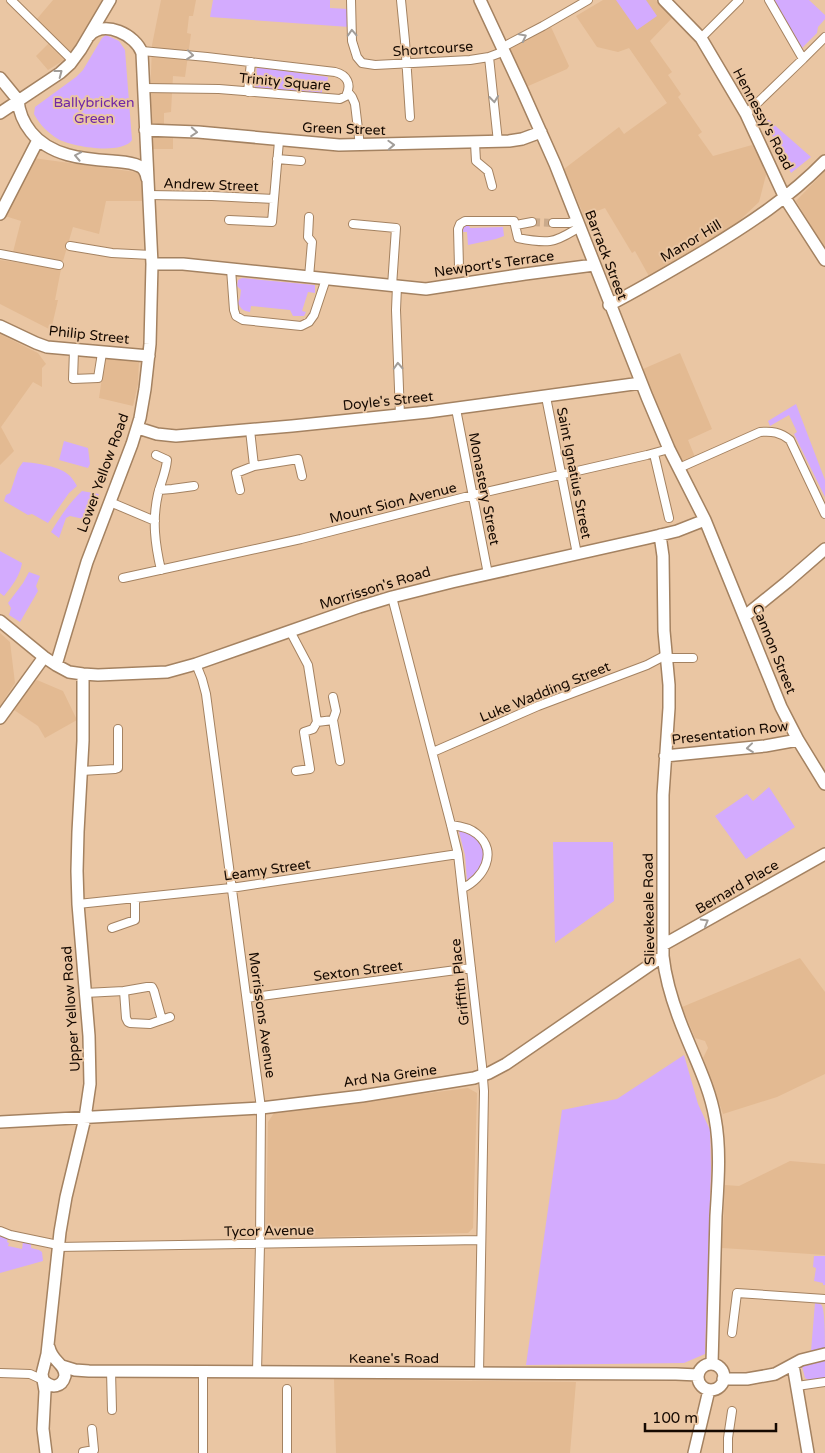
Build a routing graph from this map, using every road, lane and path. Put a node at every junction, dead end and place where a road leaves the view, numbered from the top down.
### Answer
1 (11, 0) edge
2 (351, 0) edge
3 (400, 0) edge
4 (480, 0) edge
5 (588, 0) edge
6 (664, 0) edge
7 (739, 0) edge
8 (769, 0) edge
9 (109, 2) edge
10 (115, 30) junction
11 (89, 36) junction
12 (825, 37) edge
13 (701, 38) junction
14 (504, 49) junction
15 (142, 51) junction
16 (489, 56) junction
17 (803, 59) junction
18 (73, 61) junction
19 (251, 62) junction
20 (407, 64) junction
21 (0, 78) edge
22 (144, 88) junction
23 (248, 92) junction
24 (348, 92) junction
25 (18, 100) junction
26 (0, 114) edge
27 (746, 114) junction
28 (410, 117) dead end
29 (24, 124) junction
30 (541, 132) junction
31 (145, 133) junction
32 (38, 140) junction
33 (279, 141) junction
34 (498, 142) junction
35 (475, 143) junction
36 (360, 146) junction
37 (277, 159) junction
38 (301, 161) dead end
39 (825, 161) edge
40 (122, 162) junction
41 (147, 178) junction
42 (492, 186) dead end
43 (148, 195) junction
44 (786, 198) junction
45 (274, 200) junction
46 (0, 214) edge
47 (309, 218) dead end
48 (229, 220) dead end
49 (532, 222) tunnel mouth
50 (552, 223) tunnel mouth
51 (354, 224) dead end
52 (578, 224) junction
53 (516, 225) junction
54 (70, 246) dead end
55 (0, 254) edge
56 (151, 259) junction
57 (825, 260) edge
58 (59, 265) dead end
59 (594, 265) junction
60 (459, 268) dead end
61 (231, 269) junction
62 (309, 277) junction
63 (326, 278) junction
64 (395, 286) junction
65 (609, 304) junction
66 (0, 326) edge
67 (74, 350) junction
68 (102, 353) junction
69 (149, 356) junction
70 (641, 383) junction
71 (546, 397) junction
72 (456, 409) junction
73 (400, 415) junction
74 (138, 428) junction
75 (250, 430) junction
76 (669, 449) junction
77 (654, 454) junction
78 (156, 455) dead end
79 (254, 466) junction
80 (679, 468) junction
81 (562, 475) junction
82 (302, 476) dead end
83 (194, 486) dead end
84 (159, 490) junction
85 (240, 490) dead end
86 (473, 495) junction
87 (110, 502) junction
88 (825, 514) edge
89 (669, 518) dead end
90 (705, 520) junction
91 (154, 521) junction
92 (660, 536) junction
93 (825, 549) edge
94 (577, 554) junction
95 (161, 570) junction
96 (488, 574) junction
97 (123, 578) dead end
98 (392, 597) junction
99 (745, 616) junction
100 (0, 621) edge
101 (290, 631) junction
102 (666, 656) junction
103 (44, 657) junction
104 (693, 658) dead end
105 (196, 664) junction
106 (56, 665) junction
107 (83, 674) junction
108 (333, 697) dead end
109 (0, 718) edge
110 (333, 720) junction
111 (317, 722) junction
112 (118, 729) dead end
113 (798, 740) junction
114 (433, 752) junction
115 (665, 756) junction
116 (340, 761) dead end
117 (81, 771) junction
118 (296, 771) dead end
119 (825, 784) edge
120 (451, 825) junction
121 (458, 854) junction
122 (825, 854) edge
123 (231, 888) junction
124 (463, 888) junction
125 (135, 899) junction
126 (78, 904) junction
127 (112, 928) dead end
128 (663, 951) junction
129 (471, 968) junction
130 (124, 991) junction
131 (85, 993) junction
132 (247, 998) junction
133 (170, 1018) dead end
134 (162, 1020) junction
135 (483, 1076) junction
136 (261, 1108) junction
137 (86, 1118) junction
138 (0, 1122) edge
139 (0, 1231) edge
140 (480, 1240) junction
141 (260, 1244) junction
142 (58, 1246) junction
143 (825, 1299) edge
144 (732, 1333) dead end
145 (48, 1338) junction
146 (825, 1354) edge
147 (60, 1364) junction
148 (712, 1364) junction
149 (793, 1365) junction
150 (89, 1371) junction
151 (111, 1371) junction
152 (203, 1372) junction
153 (257, 1372) junction
154 (0, 1373) edge
155 (479, 1373) junction
156 (44, 1375) junction
157 (698, 1375) junction
158 (724, 1379) junction
159 (825, 1382) edge
160 (59, 1384) junction
161 (797, 1386) junction
162 (287, 1389) dead end
163 (708, 1390) junction
164 (44, 1409) junction
165 (112, 1410) dead end
166 (732, 1411) dead end
167 (92, 1429) dead end
168 (46, 1453) edge
169 (83, 1453) edge
170 (203, 1453) edge
171 (287, 1453) edge
172 (694, 1453) edge
173 (728, 1453) edge
174 (808, 1453) edge

1 - 18 street
20 -> 2 street, Shortcourse
3 - 20 street
4 - 14 street, Barrack Street
14 -> 5 street, Shortcourse
6 - 13 street, Hennessy's Road
7 - 13 street
8 - 17 street
9 - 10 street
9 - 11 street
10 - 11 street
10 - 15 street
11 - 18 street
12 - 17 street
13 - 27 street, Hennessy's Road
14 - 16 street, Shortcourse
14 - 30 street, Barrack Street
15 -> 19 street, Trinity Square
15 - 22 street, Lower Yellow Road
16 - 20 street, Shortcourse
16 -> 34 street
17 - 27 street
25 -> 18 street
19 - 23 street
19 - 24 street, Trinity Square
20 - 28 street
21 - 25 street
22 - 23 street, Trinity Square
22 - 31 street, Lower Yellow Road
23 - 24 street, Trinity Square
24 - 36 street
25 - 26 street
25 - 29 street
26 - 29 street
27 - 44 street, Hennessy's Road
29 - 32 street
30 - 34 street, Green Street
30 - 52 street, Barrack Street
31 -> 33 street, Green Street
31 - 40 street
31 - 41 street, Lower Yellow Road
40 -> 32 street
32 - 46 street
33 - 36 street, Green Street
33 - 37 street
34 - 35 street, Green Street
36 -> 35 street, Green Street
35 - 42 street
37 - 38 street
37 - 45 street
39 - 44 street, Manor Hill
40 - 41 street
41 - 43 street, Lower Yellow Road
43 - 45 street, Andrew Street
43 - 56 street, Lower Yellow Road
44 - 57 street, Hennessy's Road
44 - 65 street, Manor Hill
45 - 48 street
47 - 62 street
49 - 53 street
50 - 52 street
51 - 64 street
52 - 53 street
52 - 59 street, Barrack Street
53 - 60 street
54 - 56 street
55 - 58 street
56 - 61 street, Newport's Terrace
56 - 69 street, Lower Yellow Road
59 - 64 street, Newport's Terrace
59 - 65 street, Barrack Street
61 - 62 street, Newport's Terrace
61 - 63 street
62 - 63 street, Newport's Terrace
63 - 64 street, Newport's Terrace
73 -> 64 street
65 - 70 street, Barrack Street
66 - 67 street, Philip Street
67 - 68 street, Philip Street
67 - 68 street
68 - 69 street, Philip Street
69 - 74 street, Lower Yellow Road
70 - 71 street, Doyle's Street
70 - 76 street, Barrack Street
71 - 72 street, Doyle's Street
71 - 81 street, Saint Ignatius Street
72 - 73 street, Doyle's Street
72 - 86 street, Monastery Street
73 - 75 street, Doyle's Street
74 - 75 street, Doyle's Street
74 - 87 street, Lower Yellow Road
75 - 79 street
76 - 77 street, Mount Sion Avenue
76 - 80 street, Barrack Street
77 - 81 street, Mount Sion Avenue
77 - 89 street
78 - 84 street
79 - 82 street
79 - 85 street
80 - 88 street
80 - 90 street, Barrack Street
81 - 86 street, Mount Sion Avenue
81 - 94 street, Saint Ignatius Street
83 - 84 street
84 - 91 street
86 - 95 street, Mount Sion Avenue
86 - 96 street, Monastery Street
87 - 91 street
87 - 106 street, Lower Yellow Road
90 - 92 street, Morrisson's Road
90 - 99 street, Cannon Street
91 - 95 street
92 - 94 street, Morrisson's Road
92 - 102 street, Slievekeale Road
93 - 99 street
94 - 96 street, Morrisson's Road
95 - 97 street, Mount Sion Avenue
96 - 98 street, Morrisson's Road
98 - 101 street, Morrisson's Road
98 - 114 street, Griffith Place
99 - 113 street, Cannon Street
100 - 103 street, Morrisson's Road
101 - 105 street, Morrisson's Road
101 - 111 street
102 - 104 street
102 - 114 street, Luke Wadding Street
102 - 115 street, Slievekeale Road
103 - 106 street, Morrisson's Road
103 - 109 street
105 - 107 street, Morrisson's Road
105 - 123 street, Morrissons Avenue
106 - 107 street, Morrisson's Road
107 - 117 street, Upper Yellow Road
108 - 110 street
110 - 111 street
110 - 116 street
111 - 118 street
112 - 117 street
113 -> 115 street, Presentation Row
113 - 119 street, Cannon Street
114 - 120 street, Griffith Place
115 - 128 street, Slievekeale Road
117 - 126 street, Upper Yellow Road
120 - 121 street, Griffith Place
120 - 124 street
121 - 123 street, Leamy Street
121 - 124 street, Griffith Place
128 -> 122 street, Bernard Place
123 - 125 street, Leamy Street
123 - 132 street, Morrissons Avenue
124 - 129 street, Griffith Place
125 - 126 street, Leamy Street
125 - 127 street
126 - 131 street, Upper Yellow Road
128 - 135 street, Ard Na Greine
128 - 148 street, Slievekeale Road
129 - 132 street, Sexton Street
129 - 135 street, Griffith Place
130 - 131 street
130 - 134 street
130 - 134 street
131 - 137 street, Upper Yellow Road
132 - 136 street, Morrissons Avenue
133 - 134 street
135 - 136 street, Ard Na Greine
135 - 140 street, Griffith Place
136 - 137 street, Ard Na Greine
136 - 141 street, Morrissons Avenue
137 - 138 street, Ard Na Greine
137 - 142 street, Upper Yellow Road
139 - 142 street, Tycor Avenue
140 - 141 street, Tycor Avenue
140 - 155 street, Griffith Place
141 - 142 street, Tycor Avenue
141 - 153 street, Morrissons Avenue
142 - 145 street, Upper Yellow Road
143 - 144 street
145 - 147 street, Upper Yellow Road
145 - 156 street, Upper Yellow Road
146 - 149 street
147 - 150 street, Keane's Road
147 - 156 street
147 - 160 street
148 - 157 street
148 - 158 street
149 - 158 street
149 - 161 street
150 - 151 street, Keane's Road
150 - 160 street, Keane's Road
151 - 152 street, Keane's Road
151 - 165 street
152 - 153 street, Keane's Road
152 - 170 street
153 - 155 street, Keane's Road
154 - 156 street
155 - 157 street, Keane's Road
156 - 160 street
156 - 164 street, Upper Yellow Road
157 - 163 street
158 - 163 street
159 - 161 street
160 - 164 street
161 - 174 street
162 - 171 street
163 - 172 street
164 - 168 street, Upper Yellow Road
166 - 173 street
167 - 169 street

